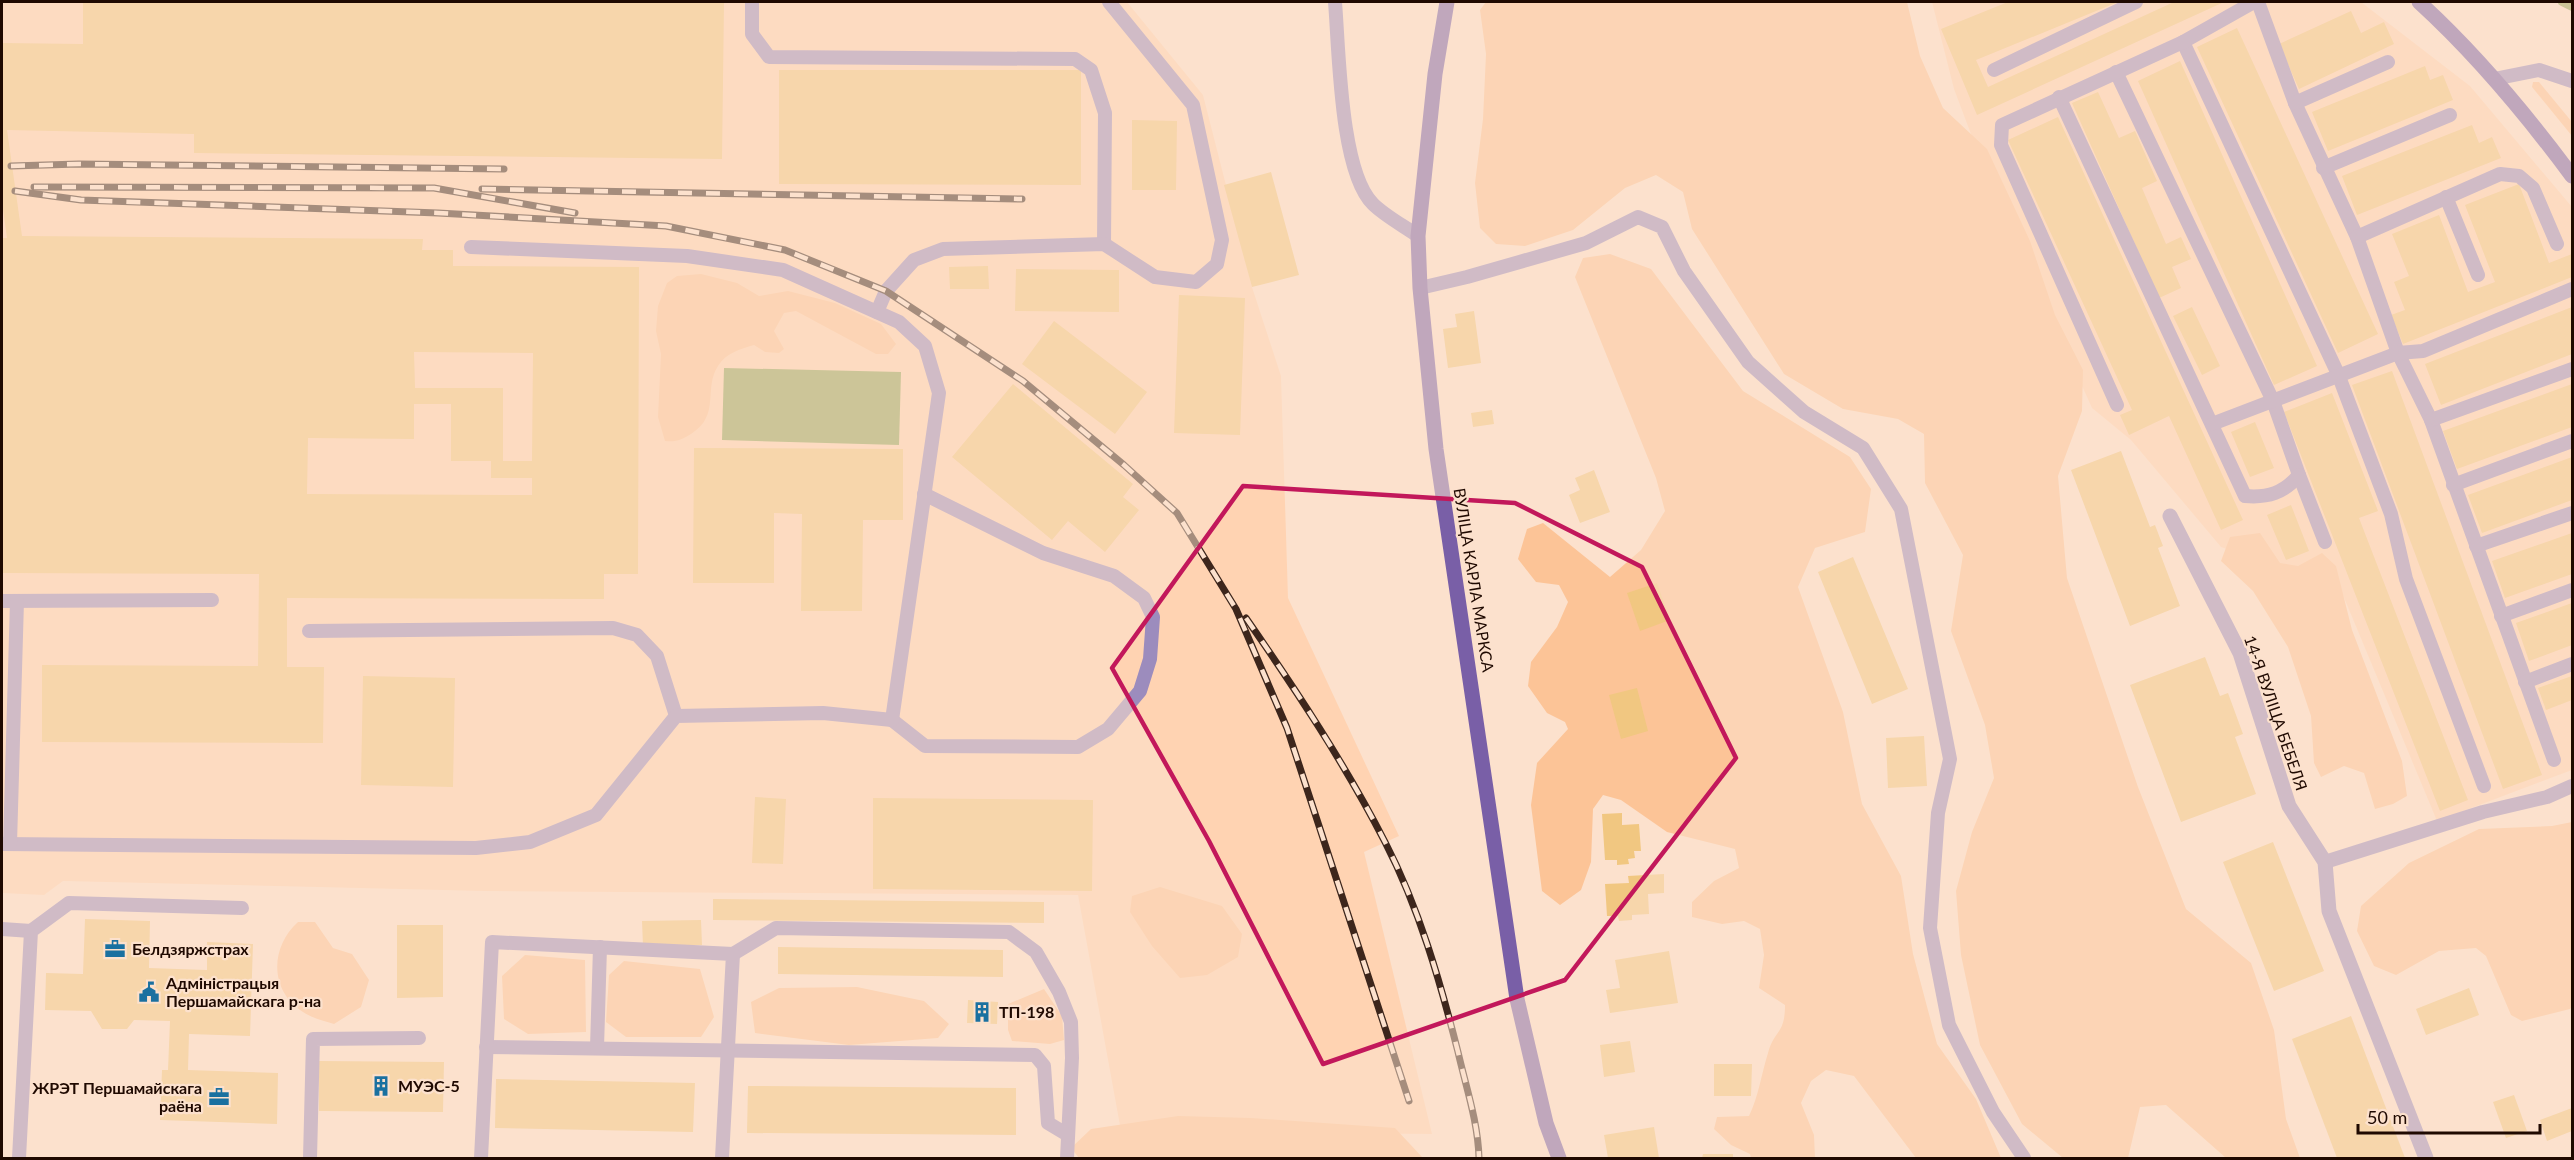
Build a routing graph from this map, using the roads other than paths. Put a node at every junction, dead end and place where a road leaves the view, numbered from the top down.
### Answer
1 (752, 2) edge
2 (1109, 2) edge
3 (1335, 2) edge
4 (1447, 2) edge
5 (2136, 2) edge
6 (2256, 2) edge
7 (2419, 2) edge
8 (2183, 42) junction
9 (2388, 62) dead end
10 (1994, 70) dead end
11 (2116, 72) junction
12 (2494, 79) junction
13 (2572, 81) edge
14 (2059, 98) junction
15 (2295, 103) junction
16 (2450, 115) dead end
17 (2323, 168) junction
18 (2572, 176) edge
19 (2446, 197) junction
20 (1418, 236) junction
21 (2356, 237) junction
22 (1104, 244) junction
23 (2557, 244) dead end
24 (471, 247) dead end
25 (2478, 275) dead end
26 (1420, 288) junction
27 (2572, 289) edge
28 (877, 312) junction
29 (2398, 352) junction
30 (2572, 369) edge
31 (2338, 374) junction
32 (2273, 401) junction
33 (2117, 405) dead end
34 (2431, 420) junction
35 (2212, 424) junction
36 (2572, 441) edge
37 (2299, 475) junction
38 (2453, 485) junction
39 (924, 494) junction
40 (2572, 513) edge
41 (2170, 516) dead end
42 (2325, 542) dead end
43 (2476, 546) junction
44 (2572, 590) edge
45 (212, 600) dead end
46 (2, 601) edge
47 (17, 601) junction
48 (2501, 616) junction
49 (309, 631) dead end
50 (2572, 664) edge
51 (2525, 682) junction
52 (676, 716) junction
53 (892, 720) junction
54 (2554, 760) dead end
55 (2484, 786) dead end
56 (2572, 786) edge
57 (6, 844) edge
58 (2325, 862) junction
59 (242, 908) dead end
60 (2, 929) edge
61 (31, 931) junction
62 (600, 947) junction
63 (733, 954) junction
64 (419, 1038) dead end
65 (486, 1047) junction
66 (597, 1048) junction
67 (729, 1048) junction
68 (1068, 1135) junction
69 (19, 1158) edge
70 (310, 1158) edge
71 (481, 1158) edge
72 (722, 1158) edge
73 (1067, 1158) edge
74 (1558, 1158) edge
75 (2024, 1158) edge
76 (2426, 1158) edge

1 - 22 lane
2 - 22 lane
3 - 20 lane
4 - 20 main road, ВУЛІЦА КАРЛА МАРКСА
5 - 10 lane
6 - 8 lane
6 - 15 lane
7 - 12 main road
8 - 11 lane
8 - 31 lane
9 - 15 lane
11 - 14 lane
11 - 32 lane
12 - 13 lane
12 - 18 main road
14 - 33 lane
14 - 35 lane
15 - 17 lane
16 - 17 lane
17 - 21 lane
19 - 21 lane
19 - 23 lane
19 - 25 lane
20 - 26 main road, ВУЛІЦА КАРЛА МАРКСА
21 - 29 lane
22 - 28 lane
24 - 28 lane
26 - 74 main road, ВУЛІЦА КАРЛА МАРКСА
26 - 75 lane
27 - 29 lane
28 - 39 lane
29 - 31 lane
29 - 34 lane
30 - 34 lane
31 - 32 lane
31 - 55 lane
32 - 35 lane
32 - 37 lane
34 - 38 lane
35 - 37 lane
36 - 38 lane
37 - 42 lane
38 - 43 lane
39 - 53 lane
39 - 53 lane
40 - 43 lane
41 - 58 street, 14-Я ВУЛІЦА БЕБЕЛЯ
43 - 48 lane
44 - 48 lane
45 - 47 lane
46 - 47 lane
47 - 57 lane
48 - 51 lane
49 - 52 lane
50 - 51 lane
51 - 54 lane
52 - 53 lane
52 - 57 lane
56 - 58 lane
58 - 76 street, 14-Я ВУЛІЦА БЕБЕЛЯ
59 - 61 lane
60 - 61 lane
61 - 69 lane
62 - 63 lane
62 - 65 lane
62 - 66 lane
63 - 67 lane
63 - 68 lane
64 - 70 lane
65 - 66 lane
65 - 71 lane
66 - 67 lane
67 - 68 lane
67 - 72 lane
68 - 73 lane

